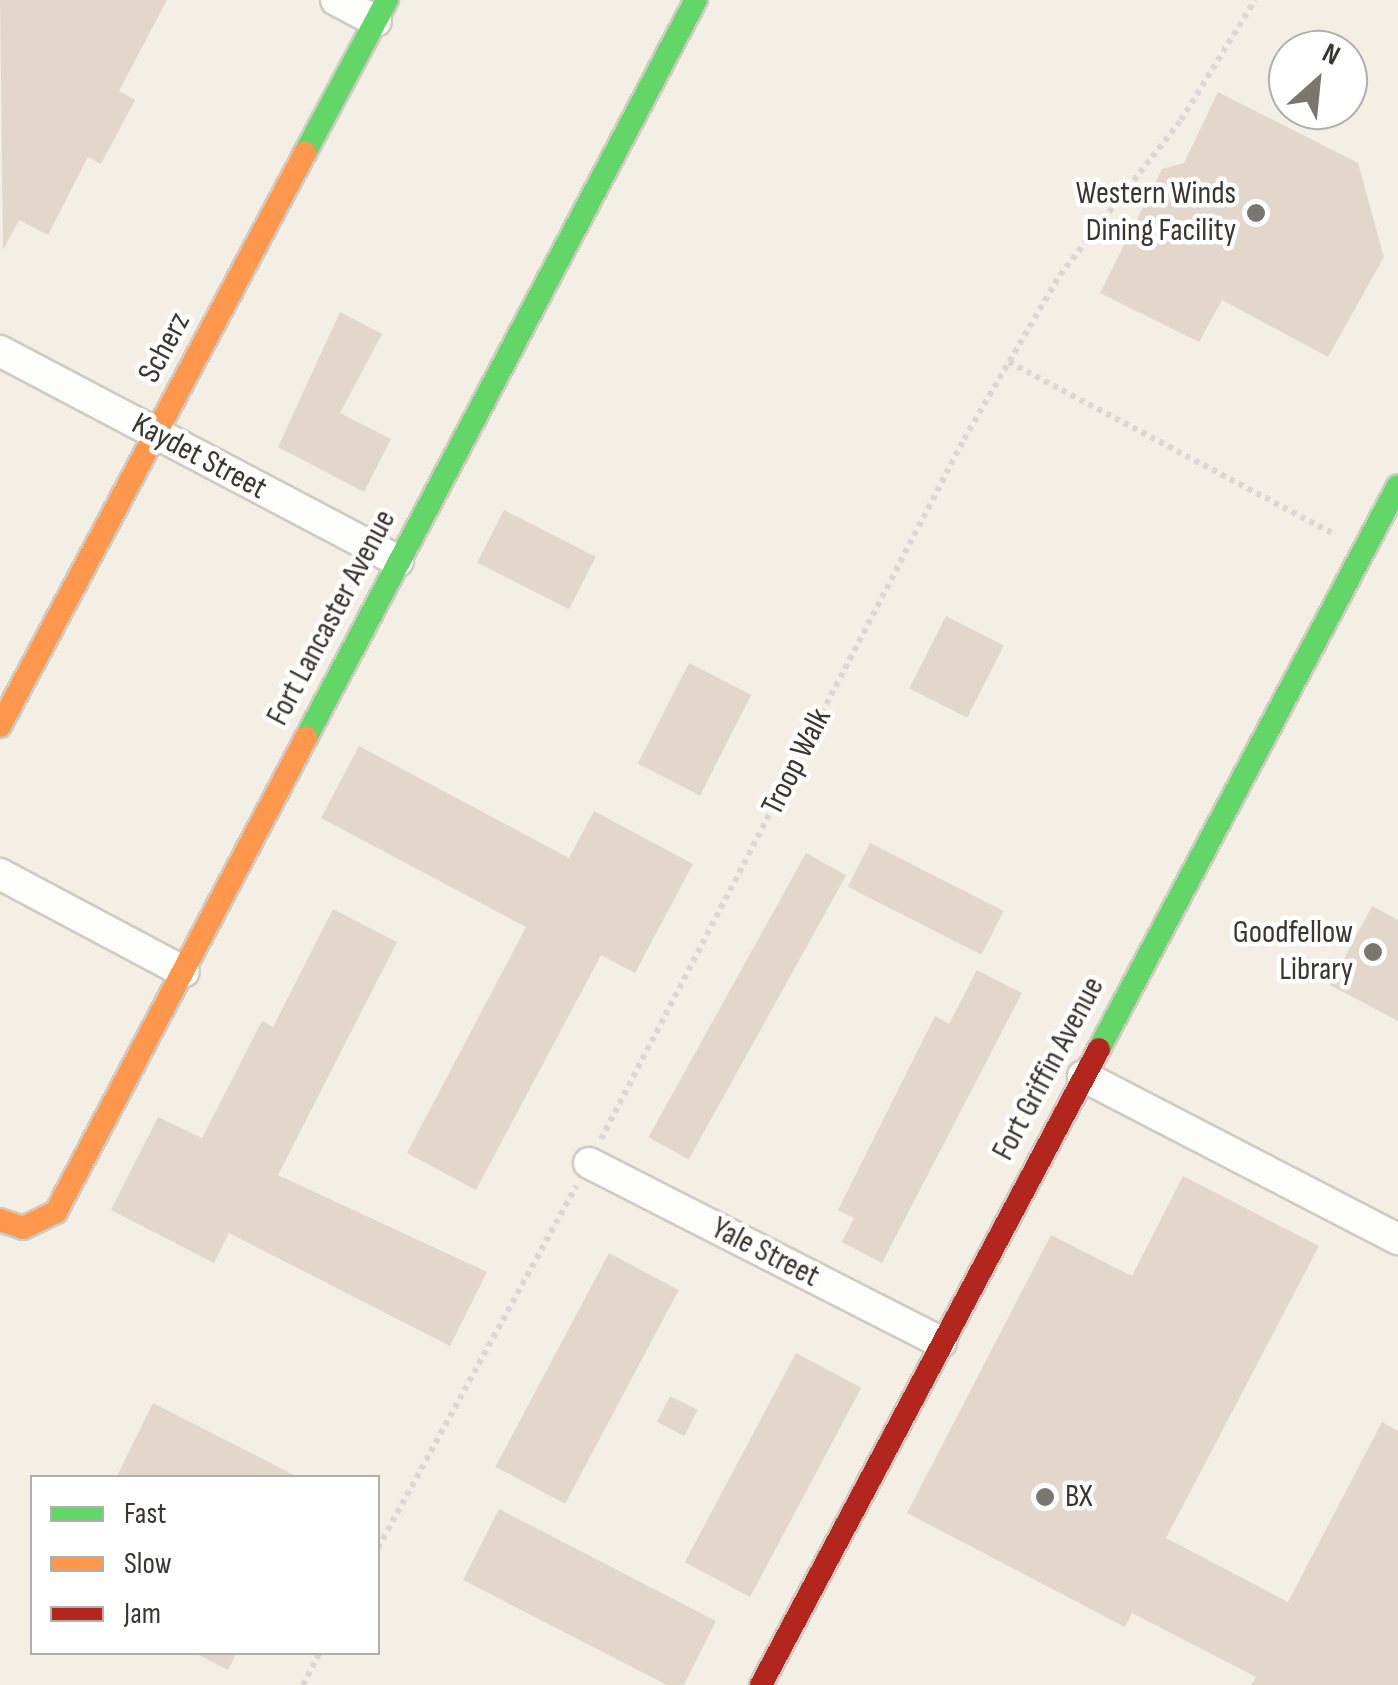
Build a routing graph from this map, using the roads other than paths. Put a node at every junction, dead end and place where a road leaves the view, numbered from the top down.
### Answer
1 (336, 0) edge
2 (696, 0) edge
3 (381, 10) edge
4 (0, 351) edge
5 (155, 434) junction
6 (1398, 486) edge
7 (398, 562) junction
8 (0, 726) edge
9 (0, 874) edge
10 (184, 972) junction
11 (1082, 1076) junction
12 (588, 1163) road end
13 (0, 1220) edge
14 (1398, 1239) edge
15 (941, 1342) junction
16 (761, 1685) edge

1 - 3 street
2 - 7 street, Fort Lancaster Avenue
3 - 5 street, Scherz
4 - 5 street, Kaydet Street
5 - 7 street, Kaydet Street
5 - 8 street, Scherz
6 - 11 street, Fort Griffin Avenue
7 - 10 street, Fort Lancaster Avenue
9 - 10 street
10 - 13 street, Fort Lancaster Avenue
11 - 14 street
11 - 15 street, Fort Griffin Avenue
12 - 15 street, Yale Street
15 - 16 street, Fort Griffin Avenue

